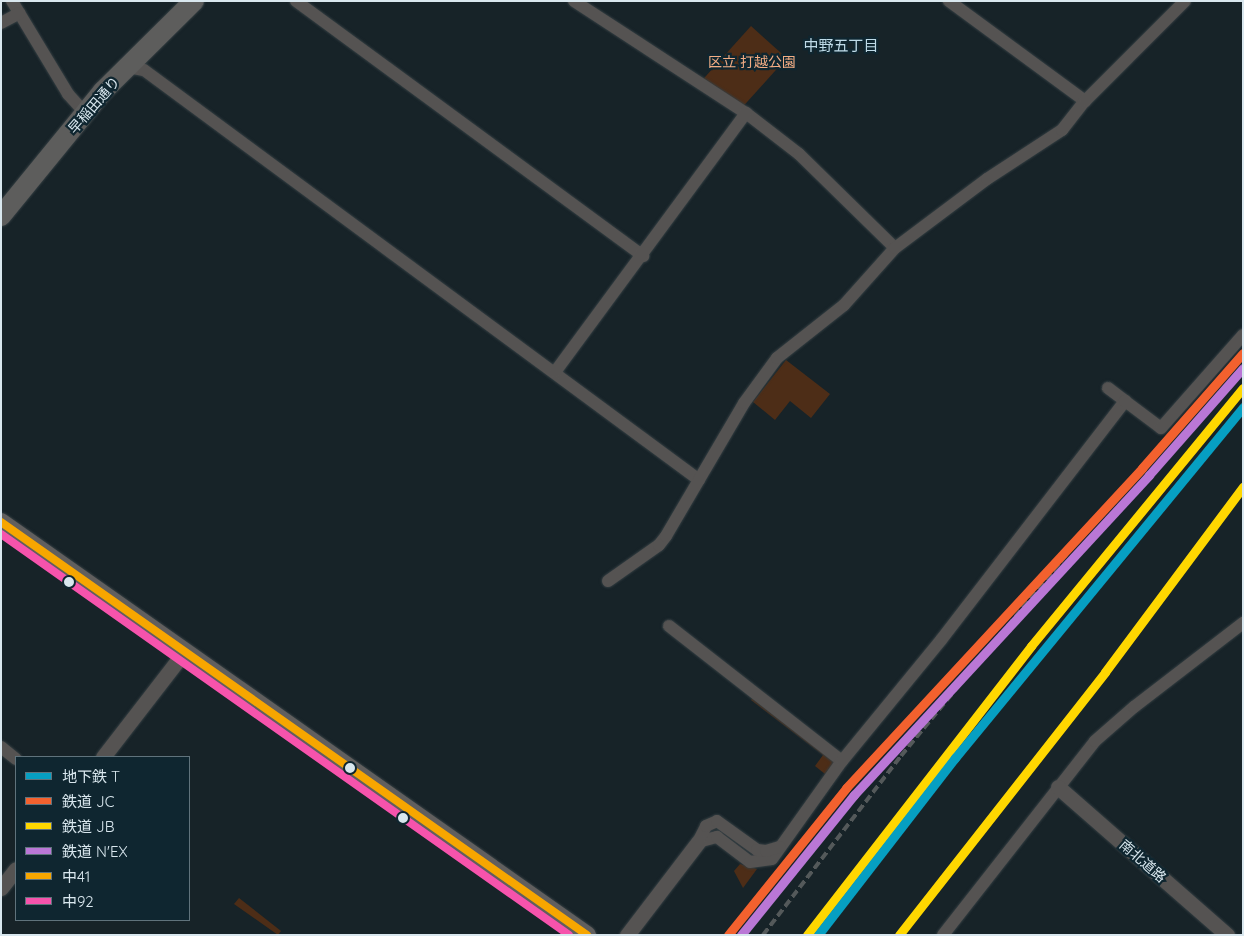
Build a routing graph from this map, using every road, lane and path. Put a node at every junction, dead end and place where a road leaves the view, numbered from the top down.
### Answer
1 (12, 1) edge
2 (194, 1) edge
3 (296, 1) edge
4 (574, 1) edge
5 (949, 1) edge
6 (1185, 1) edge
7 (20, 13) junction
8 (1, 23) edge
9 (128, 67) junction
10 (1086, 101) junction
11 (85, 113) junction
12 (746, 113) junction
13 (1, 216) edge
14 (895, 248) junction
15 (643, 256) junction
16 (1243, 334) edge
17 (555, 372) junction
18 (1108, 388) dead end
19 (1125, 401) junction
20 (699, 480) junction
21 (1, 522) edge
22 (608, 581) dead end
23 (1243, 623) edge
24 (669, 626) dead end
25 (185, 651) junction
26 (1, 747) edge
27 (104, 756) edge
28 (15, 758) edge
29 (842, 761) junction
30 (1058, 787) junction
31 (698, 842) joint
32 (15, 870) edge
33 (1, 888) edge
34 (587, 935) edge
35 (627, 935) edge
36 (943, 935) edge
37 (1227, 935) edge

1 - 7 street
2 - 9 main road, 早稲田通り
3 - 15 street
4 - 12 street
5 - 10 street
6 - 10 street
7 - 8 street
7 - 11 street
9 - 11 main road, 早稲田通り
9 - 17 street
10 - 14 street
11 - 13 main road, 早稲田通り
12 - 14 street
12 - 15 street
14 - 20 street
15 - 17 street
16 - 19 street
17 - 20 street
18 - 19 street
19 - 29 street
20 - 22 street
21 - 25 main road
23 - 30 street
24 - 29 street
25 - 27 street
25 - 34 main road
26 - 28 street
29 - 31 street
30 - 36 street
30 - 37 street, 南北道路
31 - 35 street
32 - 33 street

